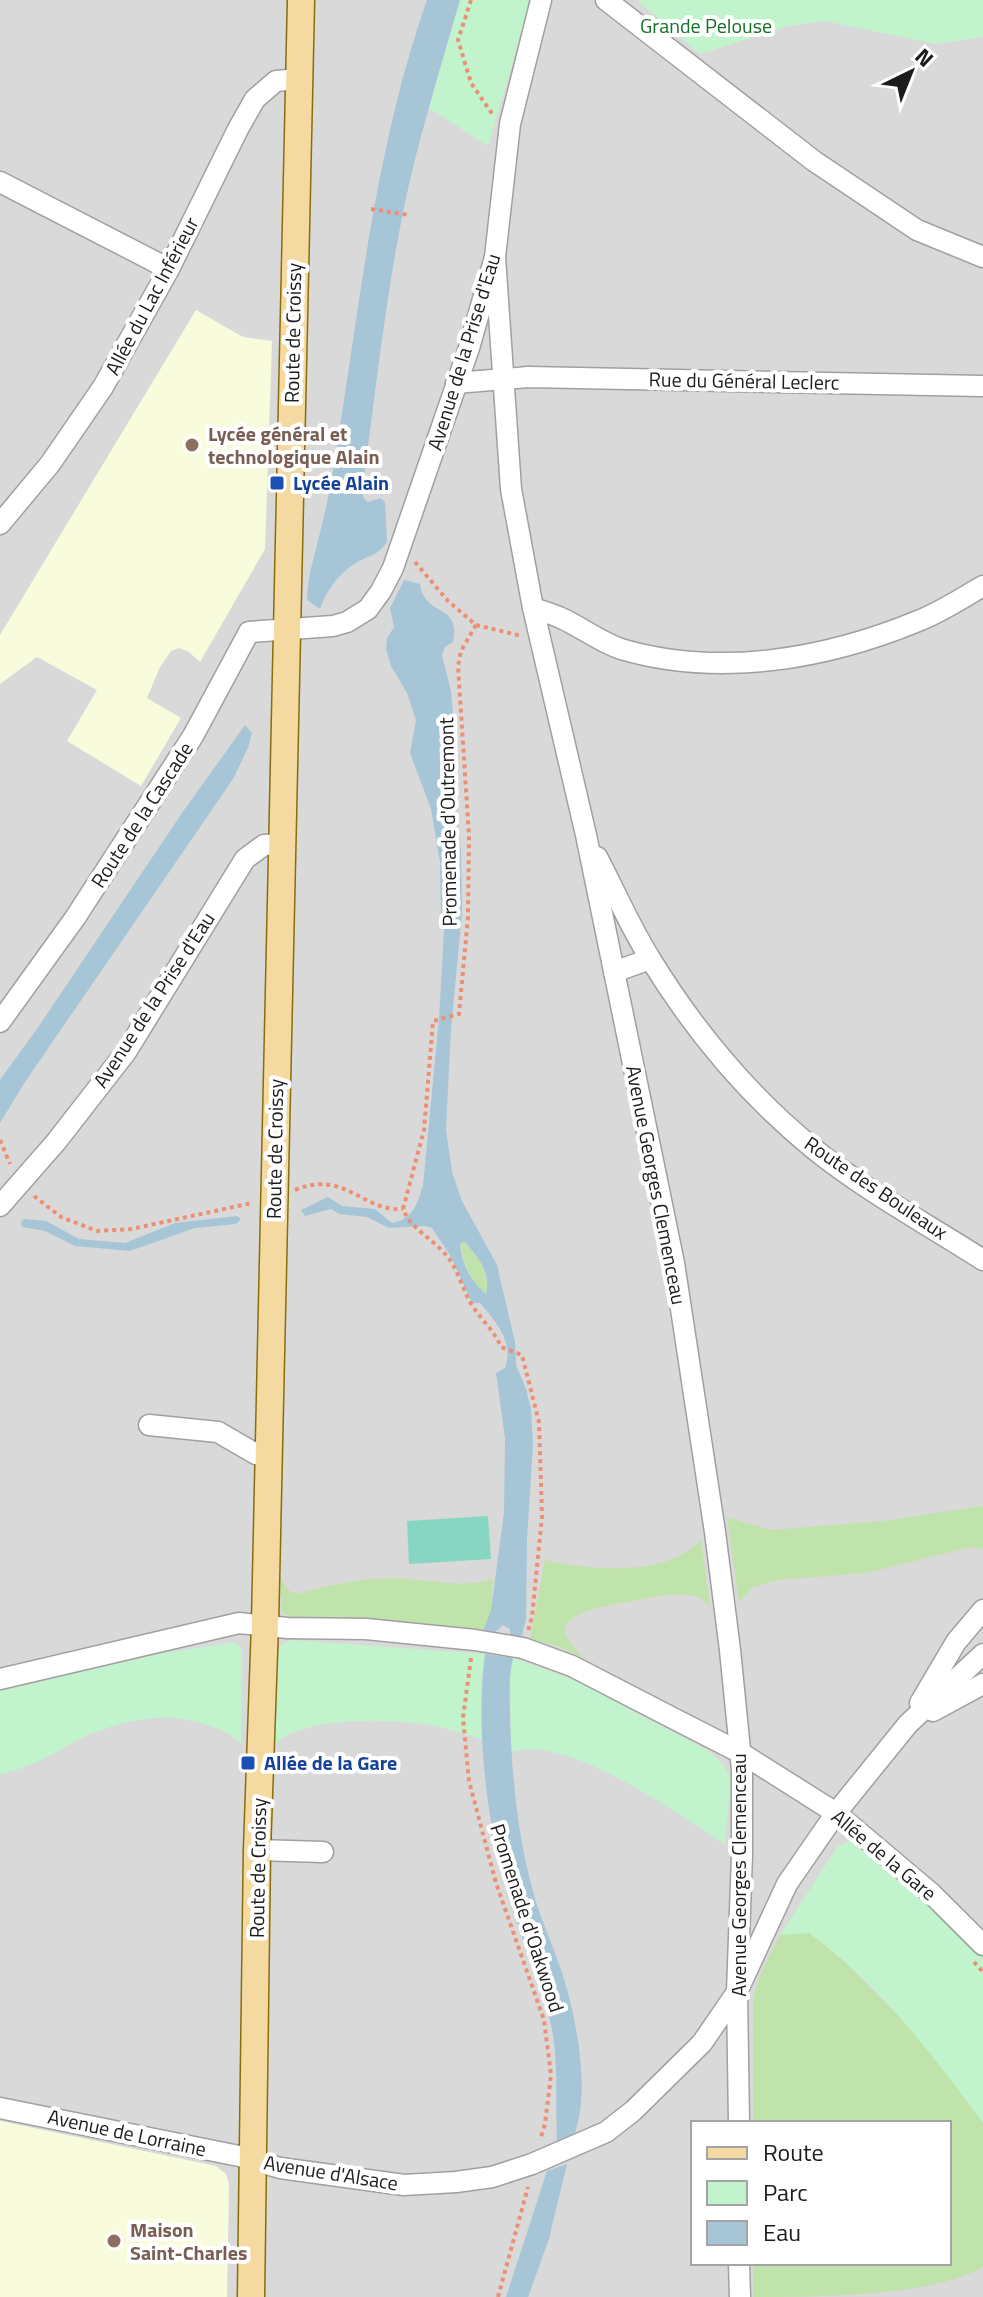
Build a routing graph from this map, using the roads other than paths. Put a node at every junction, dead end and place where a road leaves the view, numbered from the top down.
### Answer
1 (301, 0) edge
2 (541, 0) edge
3 (606, 0) edge
4 (299, 79) junction
5 (0, 182) edge
6 (495, 257) junction
7 (983, 257) edge
8 (169, 269) junction
9 (469, 348) junction
10 (501, 353) junction
11 (506, 379) junction
12 (456, 383) junction
13 (983, 386) edge
14 (0, 524) edge
15 (983, 586) edge
16 (533, 608) junction
17 (287, 629) junction
18 (586, 835) junction
19 (282, 844) junction
20 (650, 959) junction
21 (614, 972) junction
22 (0, 1022) edge
23 (0, 1206) edge
24 (983, 1260) edge
25 (149, 1425) dead end
26 (269, 1456) junction
27 (981, 1618) edge
28 (265, 1624) junction
29 (983, 1654) edge
30 (0, 1679) edge
31 (983, 1684) edge
32 (908, 1724) junction
33 (741, 1753) junction
34 (836, 1813) junction
35 (257, 1850) junction
36 (323, 1852) dead end
37 (978, 1953) edge
38 (737, 1992) junction
39 (0, 2108) edge
40 (739, 2121) edge
41 (254, 2160) junction
42 (739, 2265) edge
43 (251, 2297) edge
44 (740, 2297) edge

1 - 4 main road, Route de Croissy
2 - 6 street, Avenue de la Prise d'Eau
3 - 7 street
4 - 8 street, Allée du Lac Inférieur
4 - 17 main road, Route de Croissy
5 - 8 street
6 - 9 street, Avenue de la Prise d'Eau
6 - 10 street, Avenue Georges Clemenceau
8 - 14 street, Allée du Lac Inférieur
9 - 10 street
9 - 12 street, Avenue de la Prise d'Eau
10 - 11 street, Avenue Georges Clemenceau
11 - 12 street, Rue du Général Leclerc
11 - 13 street, Rue du Général Leclerc
11 - 16 street, Avenue Georges Clemenceau
12 - 17 street, Avenue de la Prise d'Eau
15 - 16 street
16 - 18 street, Avenue Georges Clemenceau
17 - 19 main road, Route de Croissy
17 - 22 street, Route de la Cascade
18 - 20 street, Route des Bouleaux
18 - 21 street, Avenue Georges Clemenceau
19 - 23 street, Avenue de la Prise d'Eau
19 - 26 main road, Route de Croissy
20 - 21 street
20 - 24 street, Route des Bouleaux
21 - 33 street, Avenue Georges Clemenceau
25 - 26 street
26 - 28 main road, Route de Croissy
27 - 32 street, Avenue d'Alsace
28 - 30 street, Allée de la Gare
28 - 33 street, Allée de la Gare
28 - 35 main road, Route de Croissy
29 - 32 street, Avenue d'Alsace
31 - 32 street, Avenue d'Alsace
32 - 34 street, Avenue d'Alsace
33 - 34 street, Allée de la Gare
33 - 38 street, Avenue Georges Clemenceau
34 - 37 street, Allée de la Gare
34 - 38 street, Avenue d'Alsace
35 - 36 street
35 - 41 main road, Route de Croissy
38 - 40 street, Avenue Georges Clemenceau
38 - 41 street, Avenue d'Alsace
39 - 41 street, Avenue de Lorraine
41 - 43 main road, Route de Croissy
42 - 44 street

